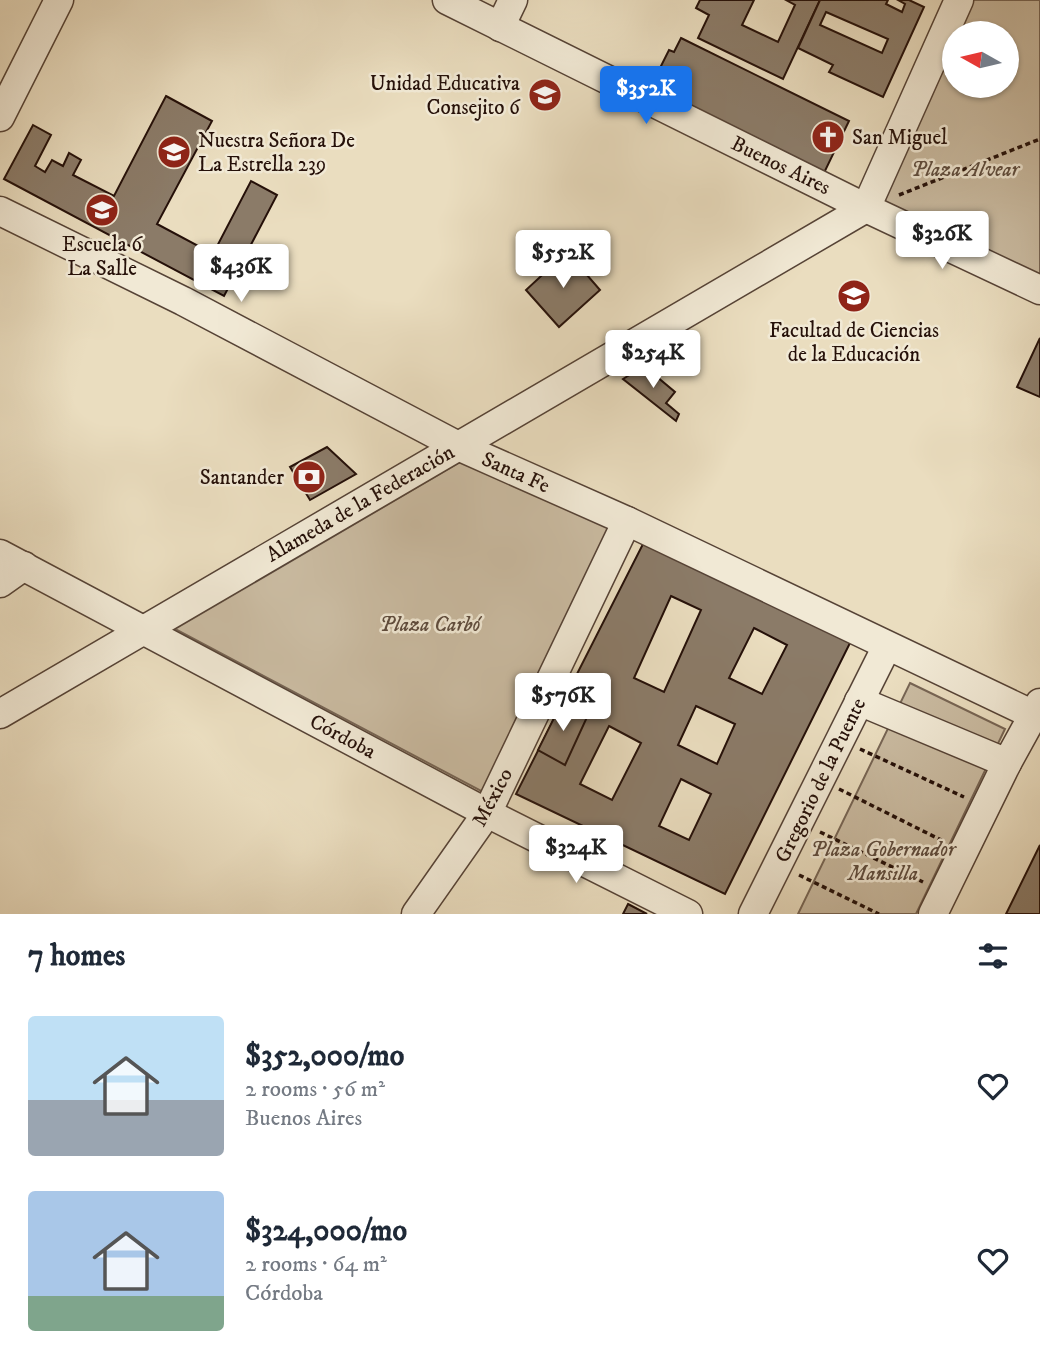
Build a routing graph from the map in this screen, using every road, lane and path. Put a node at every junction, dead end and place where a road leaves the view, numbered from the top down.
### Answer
1 (59, 0) edge
2 (447, 0) edge
3 (513, 0) edge
4 (959, 0) edge
5 (500, 27) junction
6 (0, 117) edge
7 (1040, 139) edge
8 (866, 208) junction
9 (0, 211) edge
10 (1040, 290) edge
11 (458, 446) junction
12 (627, 521) junction
13 (12, 560) edge
14 (0, 583) edge
15 (143, 628) junction
16 (887, 646) junction
17 (859, 701) junction
18 (1038, 712) edge
19 (0, 714) edge
20 (840, 740) junction
21 (1007, 763) junction
22 (820, 780) junction
23 (986, 804) junction
24 (487, 813) junction
25 (799, 822) junction
26 (967, 849) junction
27 (778, 865) junction
28 (939, 902) edge
29 (416, 914) edge
30 (688, 914) edge
31 (753, 914) edge
32 (879, 914) edge

1 - 6 street
2 - 5 street, Buenos Aires
3 - 5 street
4 - 8 street
5 - 8 street, Buenos Aires
7 - 8 path
8 - 10 street, Buenos Aires
8 - 11 street, Alameda de la Federación
9 - 11 street, Santa Fe
11 - 12 street, Santa Fe
11 - 15 street, Alameda de la Federación
12 - 16 street, Santa Fe
12 - 24 street, México
13 - 14 street
13 - 15 street, Córdoba
15 - 19 street, Alameda de la Federación
15 - 24 street, Córdoba
16 - 17 street, Gregorio de la Puente
16 - 18 street, Santa Fe
17 - 20 street, Gregorio de la Puente
17 - 21 street
18 - 21 street
20 - 22 street, Gregorio de la Puente
20 - 23 path
21 - 23 street
22 - 25 street, Gregorio de la Puente
22 - 26 path
23 - 26 street
24 - 29 street, México
24 - 30 street, Córdoba
25 - 27 street, Gregorio de la Puente
25 - 28 path
26 - 28 street
27 - 31 street, Gregorio de la Puente
27 - 32 path

